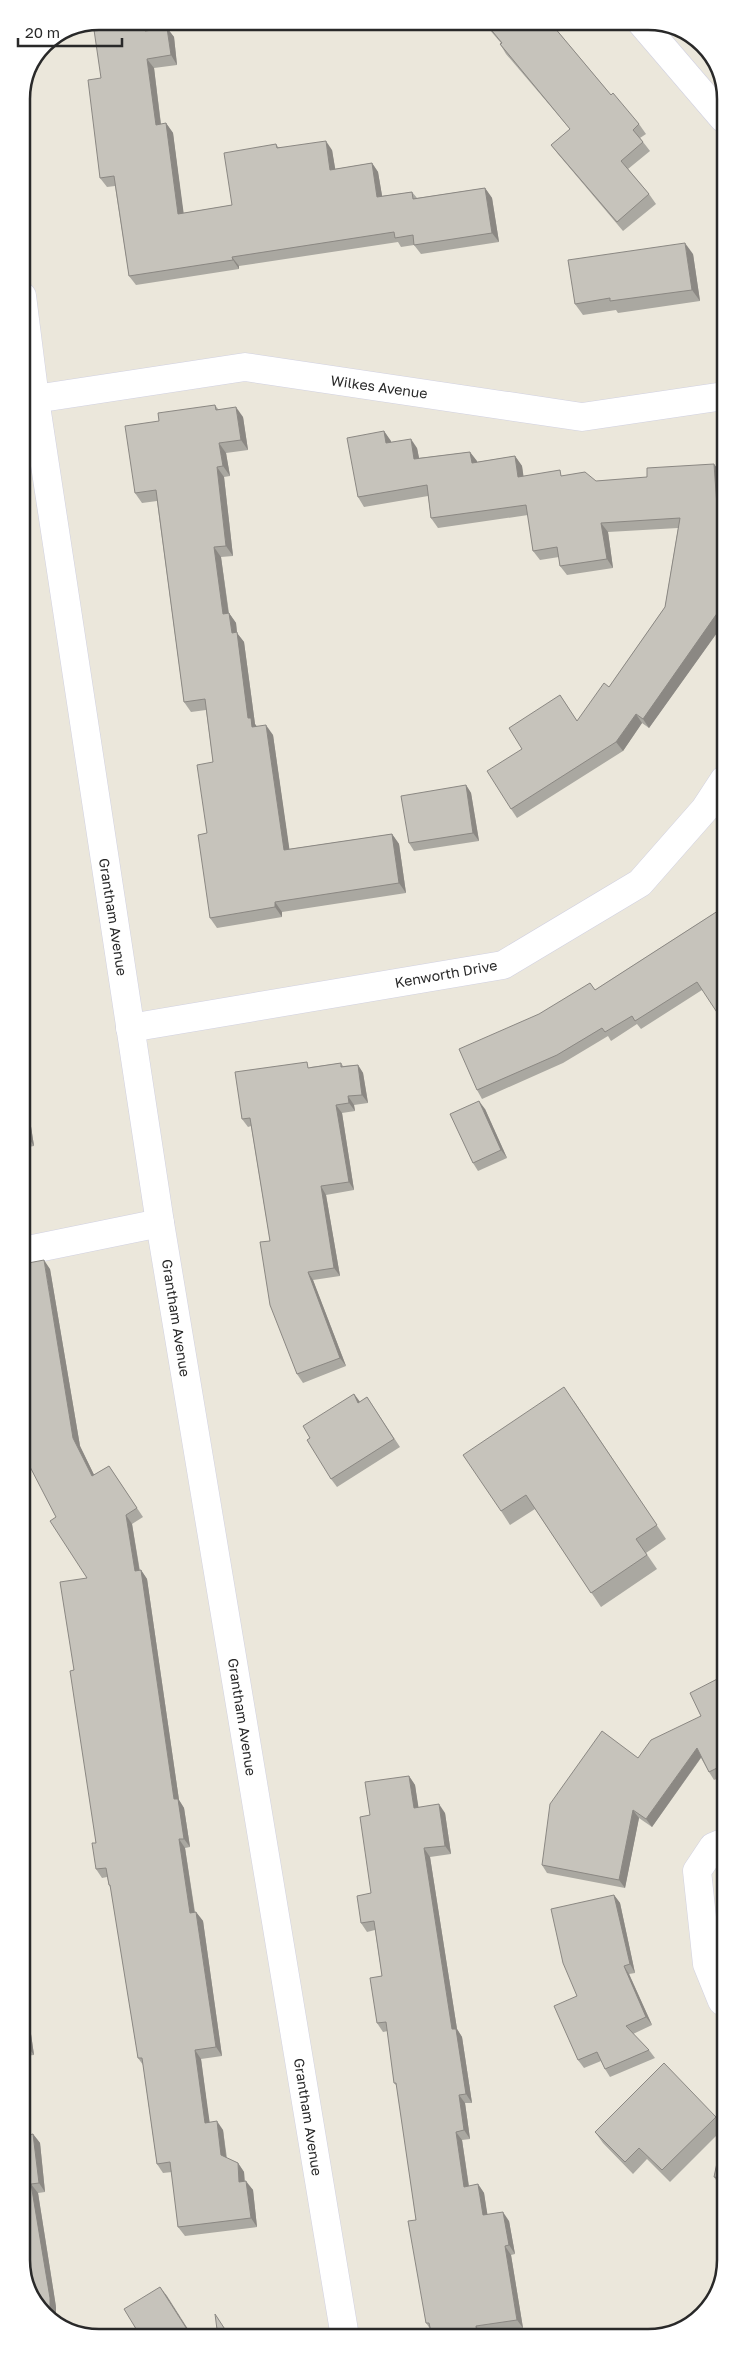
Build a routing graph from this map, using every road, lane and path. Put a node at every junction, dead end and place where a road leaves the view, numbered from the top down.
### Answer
1 (648, 30) edge
2 (717, 111) edge
3 (30, 359) edge
4 (717, 397) edge
5 (35, 399) junction
6 (717, 791) edge
7 (130, 1028) junction
8 (160, 1223) junction
9 (30, 1250) edge
10 (717, 1845) edge
11 (717, 1989) edge
12 (343, 2329) edge

1 - 2 street
3 - 5 street, Grantham Avenue
4 - 5 street, Wilkes Avenue
5 - 7 street, Grantham Avenue
6 - 7 street, Kenworth Drive
7 - 8 street, Grantham Avenue
8 - 9 street
8 - 12 street, Grantham Avenue
10 - 11 street

